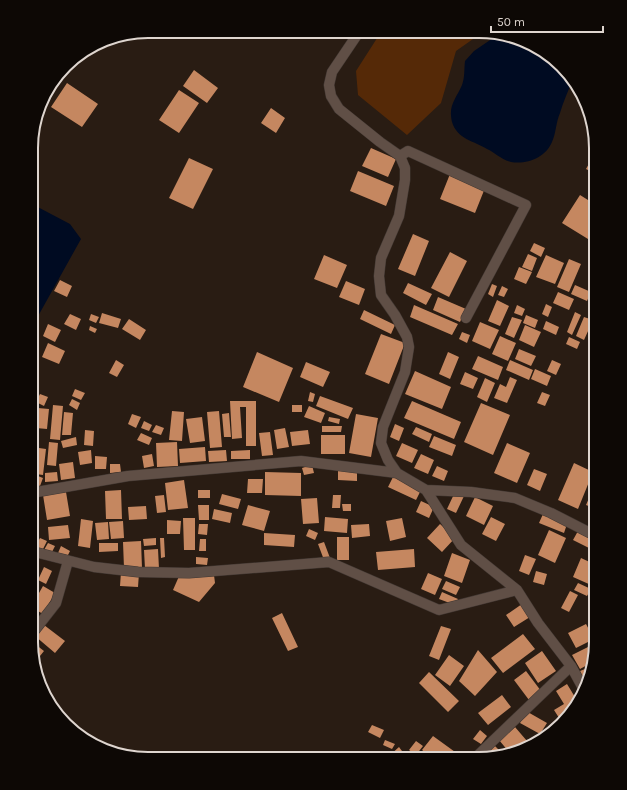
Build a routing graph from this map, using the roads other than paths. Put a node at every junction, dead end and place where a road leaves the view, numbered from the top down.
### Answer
1 (355, 38) edge
2 (400, 156) junction
3 (466, 318) dead end
4 (397, 473) junction
5 (426, 490) junction
6 (38, 492) edge
7 (589, 532) edge
8 (38, 553) edge
9 (68, 560) junction
10 (517, 590) junction
11 (38, 626) edge
12 (571, 666) junction
13 (581, 684) edge
14 (481, 752) edge

1 - 2 street
2 - 3 street
2 - 4 street
4 - 5 street
4 - 6 street
5 - 7 street
5 - 10 street
8 - 9 street
9 - 10 street
9 - 11 street
10 - 12 street
12 - 13 street
12 - 14 street

